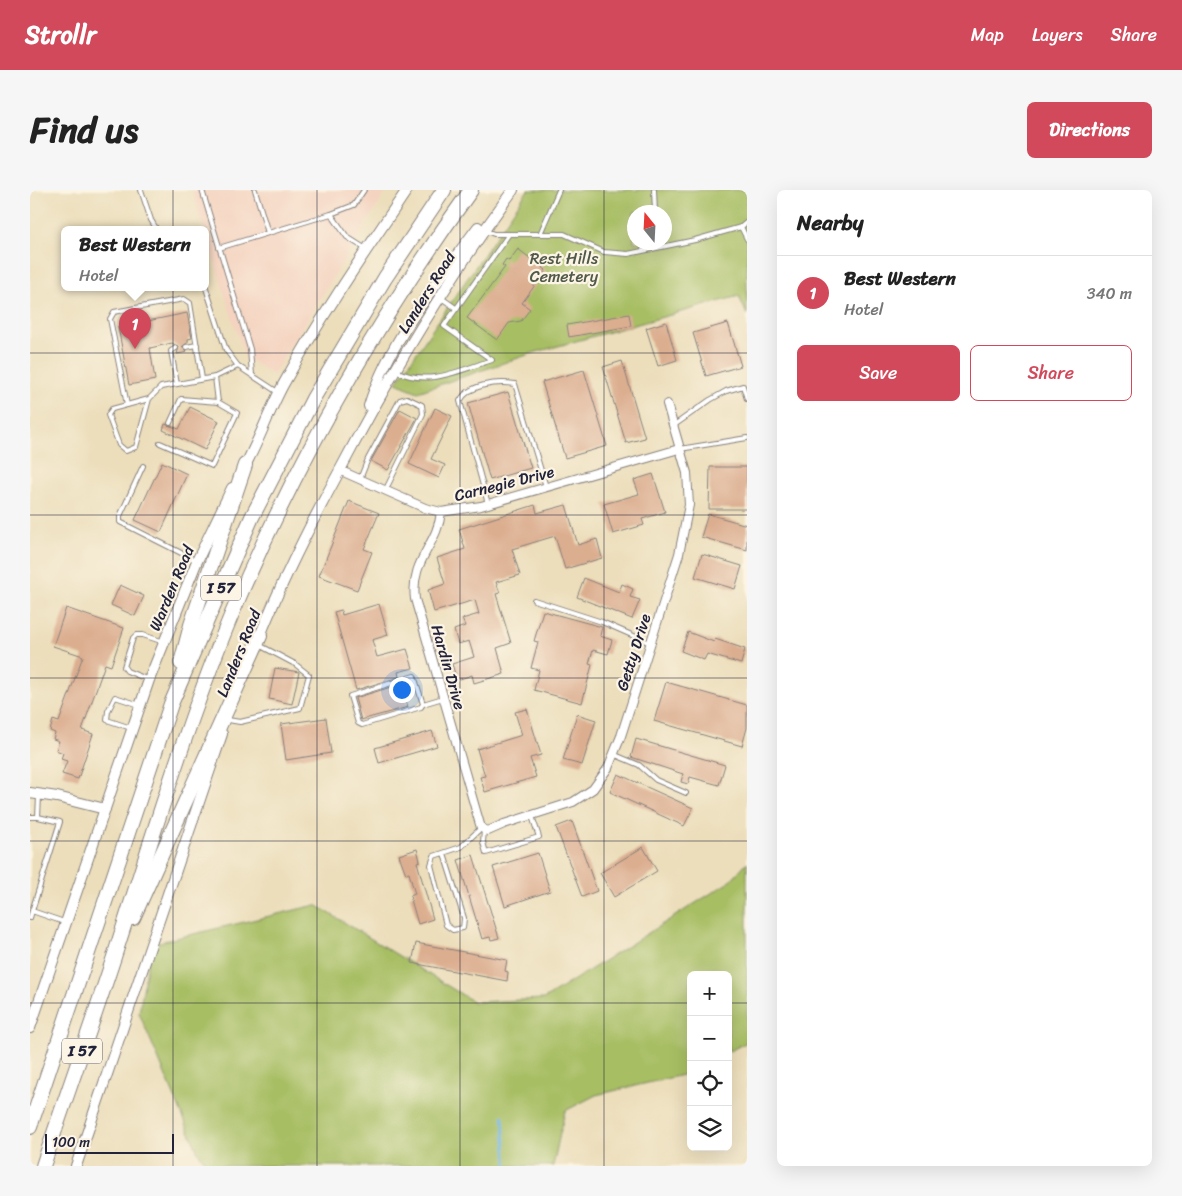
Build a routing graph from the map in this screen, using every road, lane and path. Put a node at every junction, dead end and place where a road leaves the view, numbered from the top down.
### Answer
1 (141, 190) edge
2 (202, 190) edge
3 (255, 190) edge
4 (364, 190) edge
5 (407, 190) edge
6 (444, 190) edge
7 (471, 190) edge
8 (505, 190) edge
9 (513, 190) edge
10 (559, 190) edge
11 (654, 190) edge
12 (655, 205) edge
13 (331, 214) junction
14 (747, 222) edge
15 (155, 226) edge
16 (741, 227) junction
17 (484, 230) junction
18 (268, 233) junction
19 (509, 234) junction
20 (540, 234) junction
21 (747, 238) edge
22 (672, 244) edge
23 (219, 248) junction
24 (366, 249) junction
25 (643, 250) edge
26 (207, 291) edge
27 (440, 297) junction
28 (457, 308) junction
29 (197, 345) junction
30 (186, 346) dead end
31 (176, 348) dead end
32 (238, 366) junction
33 (394, 370) junction
34 (252, 375) junction
35 (215, 377) junction
36 (202, 379) junction
37 (178, 384) junction
38 (279, 393) junction
39 (149, 399) junction
40 (747, 399) edge
41 (218, 402) junction
42 (667, 404) dead end
43 (127, 405) junction
44 (170, 423) dead end
45 (362, 426) junction
46 (673, 426) junction
47 (747, 438) edge
48 (160, 443) dead end
49 (679, 449) junction
50 (246, 464) junction
51 (143, 466) dead end
52 (339, 470) junction
53 (360, 479) junction
54 (546, 487) junction
55 (385, 491) junction
56 (488, 504) junction
57 (441, 512) junction
58 (197, 561) junction
59 (534, 600) dead end
60 (258, 640) junction
61 (164, 642) junction
62 (650, 642) junction
63 (149, 680) junction
64 (443, 698) junction
65 (171, 704) junction
66 (423, 704) junction
67 (140, 705) junction
68 (228, 720) junction
69 (132, 729) junction
70 (613, 754) junction
71 (686, 793) dead end
72 (35, 794) edge
73 (105, 809) junction
74 (531, 815) junction
75 (30, 817) edge
76 (38, 817) junction
77 (483, 829) junction
78 (444, 854) junction
79 (32, 912) junction
80 (30, 918) edge
81 (66, 923) junction
82 (113, 959) junction
83 (30, 1028) edge
84 (30, 1128) edge
85 (43, 1166) edge
86 (76, 1166) edge

1 - 15 lane
2 - 23 lane
3 - 18 lane
4 - 13 lane
5 - 24 main road, Warden Road
6 - 65 highway, I 57
7 - 82 highway, I 57
8 - 45 main road
9 - 17 main road, Landers Road
10 - 20 lane
11 - 12 lane
13 - 18 lane
13 - 24 lane
14 - 16 lane
16 - 21 lane
16 - 22 lane
17 - 19 lane
17 - 27 main road, Landers Road
18 - 23 lane
19 - 20 lane
19 - 28 lane
20 - 25 lane
23 - 34 lane
24 - 38 main road, Warden Road
26 - 32 lane
27 - 28 lane
27 - 33 main road, Landers Road
28 - 33 lane
29 - 30 lane
29 - 36 lane
29 - 43 lane
31 - 37 lane
32 - 34 lane
32 - 35 lane
33 - 45 main road, Landers Road
34 - 38 lane
35 - 36 lane
35 - 41 lane
36 - 37 lane
37 - 39 lane
38 - 50 main road, Warden Road
39 - 43 lane
39 - 43 lane
40 - 46 lane
41 - 44 lane
41 - 48 lane
42 - 46 street, Getty Drive
45 - 52 main road, Landers Road
46 - 49 street, Getty Drive
47 - 49 lane
49 - 54 street, Carnegie Drive
49 - 62 street, Getty Drive
50 - 58 main road, Warden Road
50 - 65 highway
51 - 58 lane
52 - 53 street, Carnegie Drive
52 - 60 main road, Landers Road
53 - 55 street, Carnegie Drive
53 - 55 lane
54 - 56 street, Carnegie Drive
54 - 56 lane
55 - 57 street, Carnegie Drive
56 - 57 street, Carnegie Drive
57 - 64 street, Hardin Drive
58 - 61 main road, Warden Road
59 - 62 lane
60 - 68 main road, Landers Road
60 - 68 lane
60 - 82 highway
61 - 63 main road, Warden Road
61 - 63 lane
62 - 70 street, Getty Drive
63 - 67 main road, Warden Road
64 - 66 lane
64 - 77 street, Hardin Drive
65 - 84 highway, I 57
66 - 66 lane
67 - 69 main road, Warden Road
67 - 69 lane
68 - 86 main road, Landers Road
69 - 73 main road, Warden Road
70 - 71 lane
70 - 74 street, Getty Drive
72 - 73 main road
72 - 76 lane
73 - 81 main road, Warden Road
74 - 77 street, Getty Drive
74 - 77 lane
75 - 76 lane
76 - 79 lane
77 - 78 lane
78 - 78 lane
79 - 80 lane
79 - 81 lane
81 - 83 main road, Warden Road
82 - 85 highway, I 57

